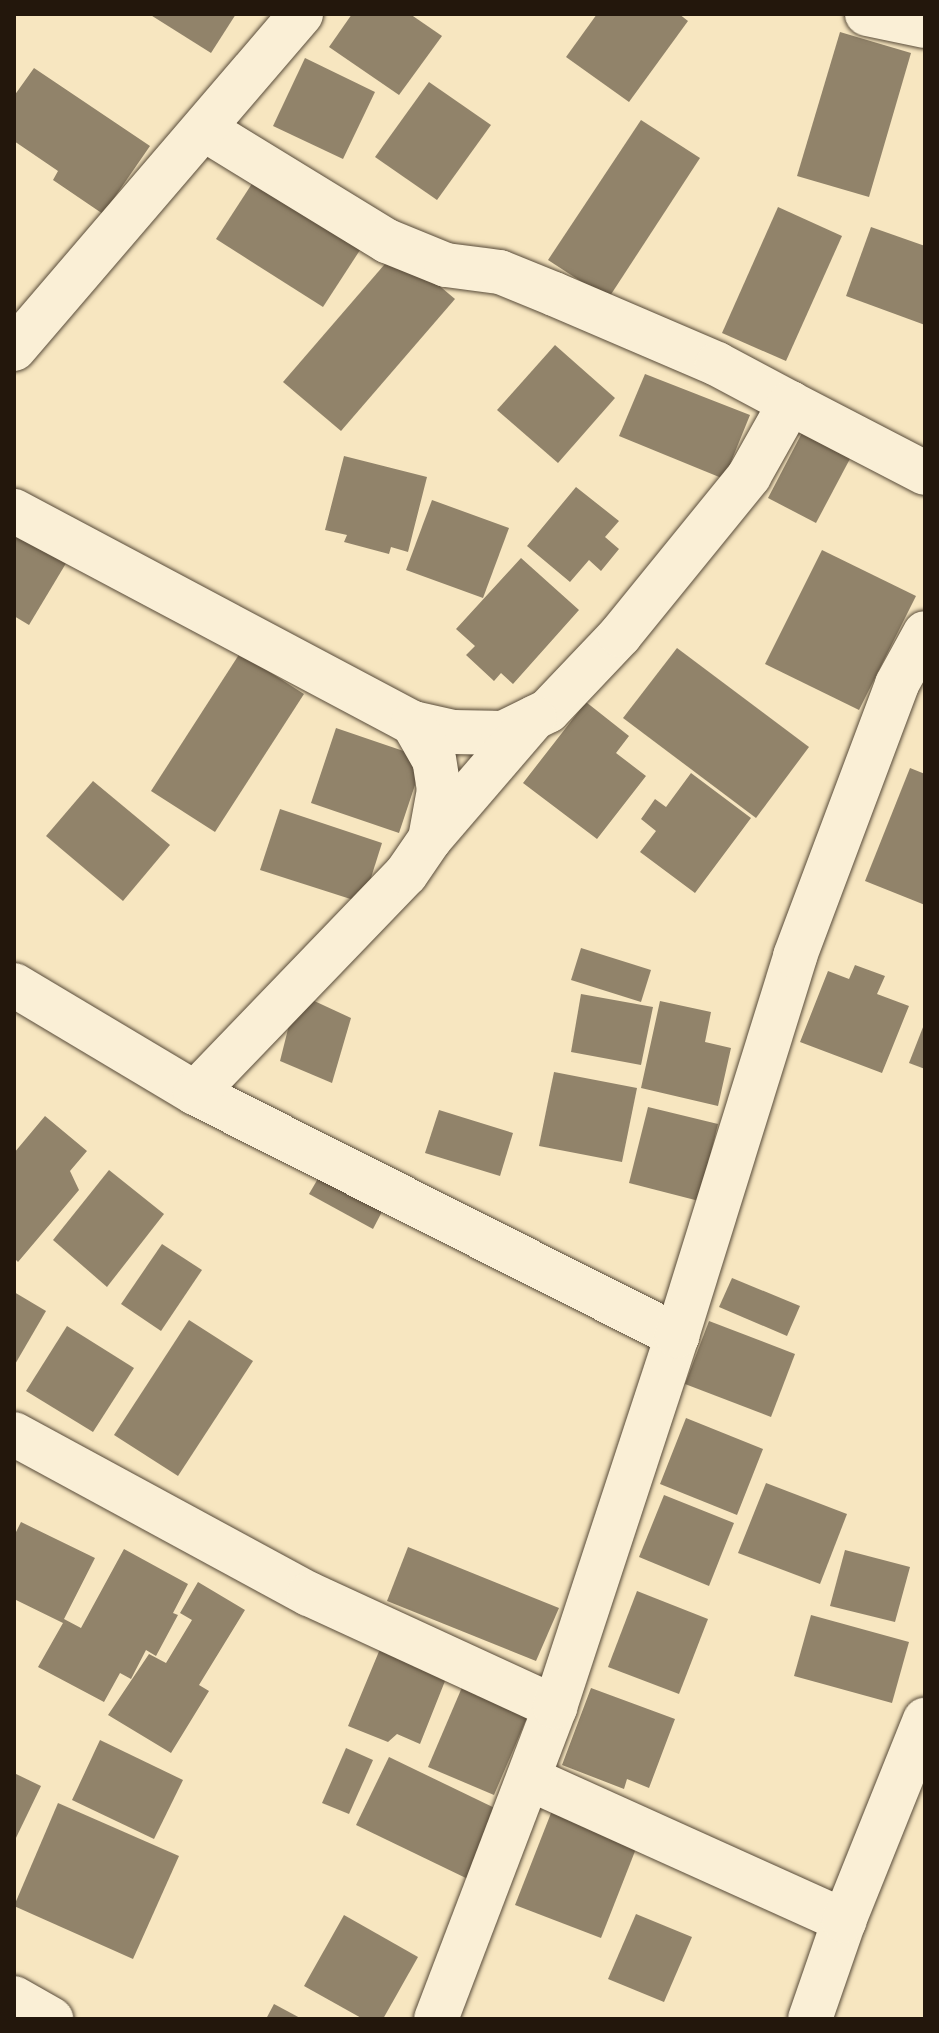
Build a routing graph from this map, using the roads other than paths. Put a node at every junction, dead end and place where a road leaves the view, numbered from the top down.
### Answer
1 (301, 14) edge
2 (867, 14) edge
3 (925, 26) edge
4 (204, 129) junction
5 (14, 349) edge
6 (790, 403) junction
7 (925, 473) edge
8 (14, 511) edge
9 (925, 633) edge
10 (911, 688) edge
11 (534, 718) junction
12 (413, 723) junction
13 (430, 839) junction
14 (14, 985) edge
15 (195, 1093) junction
16 (677, 1336) junction
17 (14, 1434) edge
18 (555, 1707) junction
19 (925, 1720) edge
20 (530, 1779) junction
21 (844, 1921) junction
22 (14, 1998) edge
23 (51, 2019) edge
24 (436, 2019) edge
25 (810, 2019) edge

1 - 4 street
2 - 3 street
4 - 5 street
4 - 6 street
6 - 7 street
6 - 11 street
8 - 12 street
9 - 10 street
10 - 16 street
11 - 12 street
11 - 13 street
12 - 13 street
13 - 15 street
14 - 15 street
15 - 16 street
16 - 18 street
17 - 18 street
18 - 20 street
19 - 21 street
20 - 21 street
20 - 24 street
21 - 25 street
22 - 23 street

